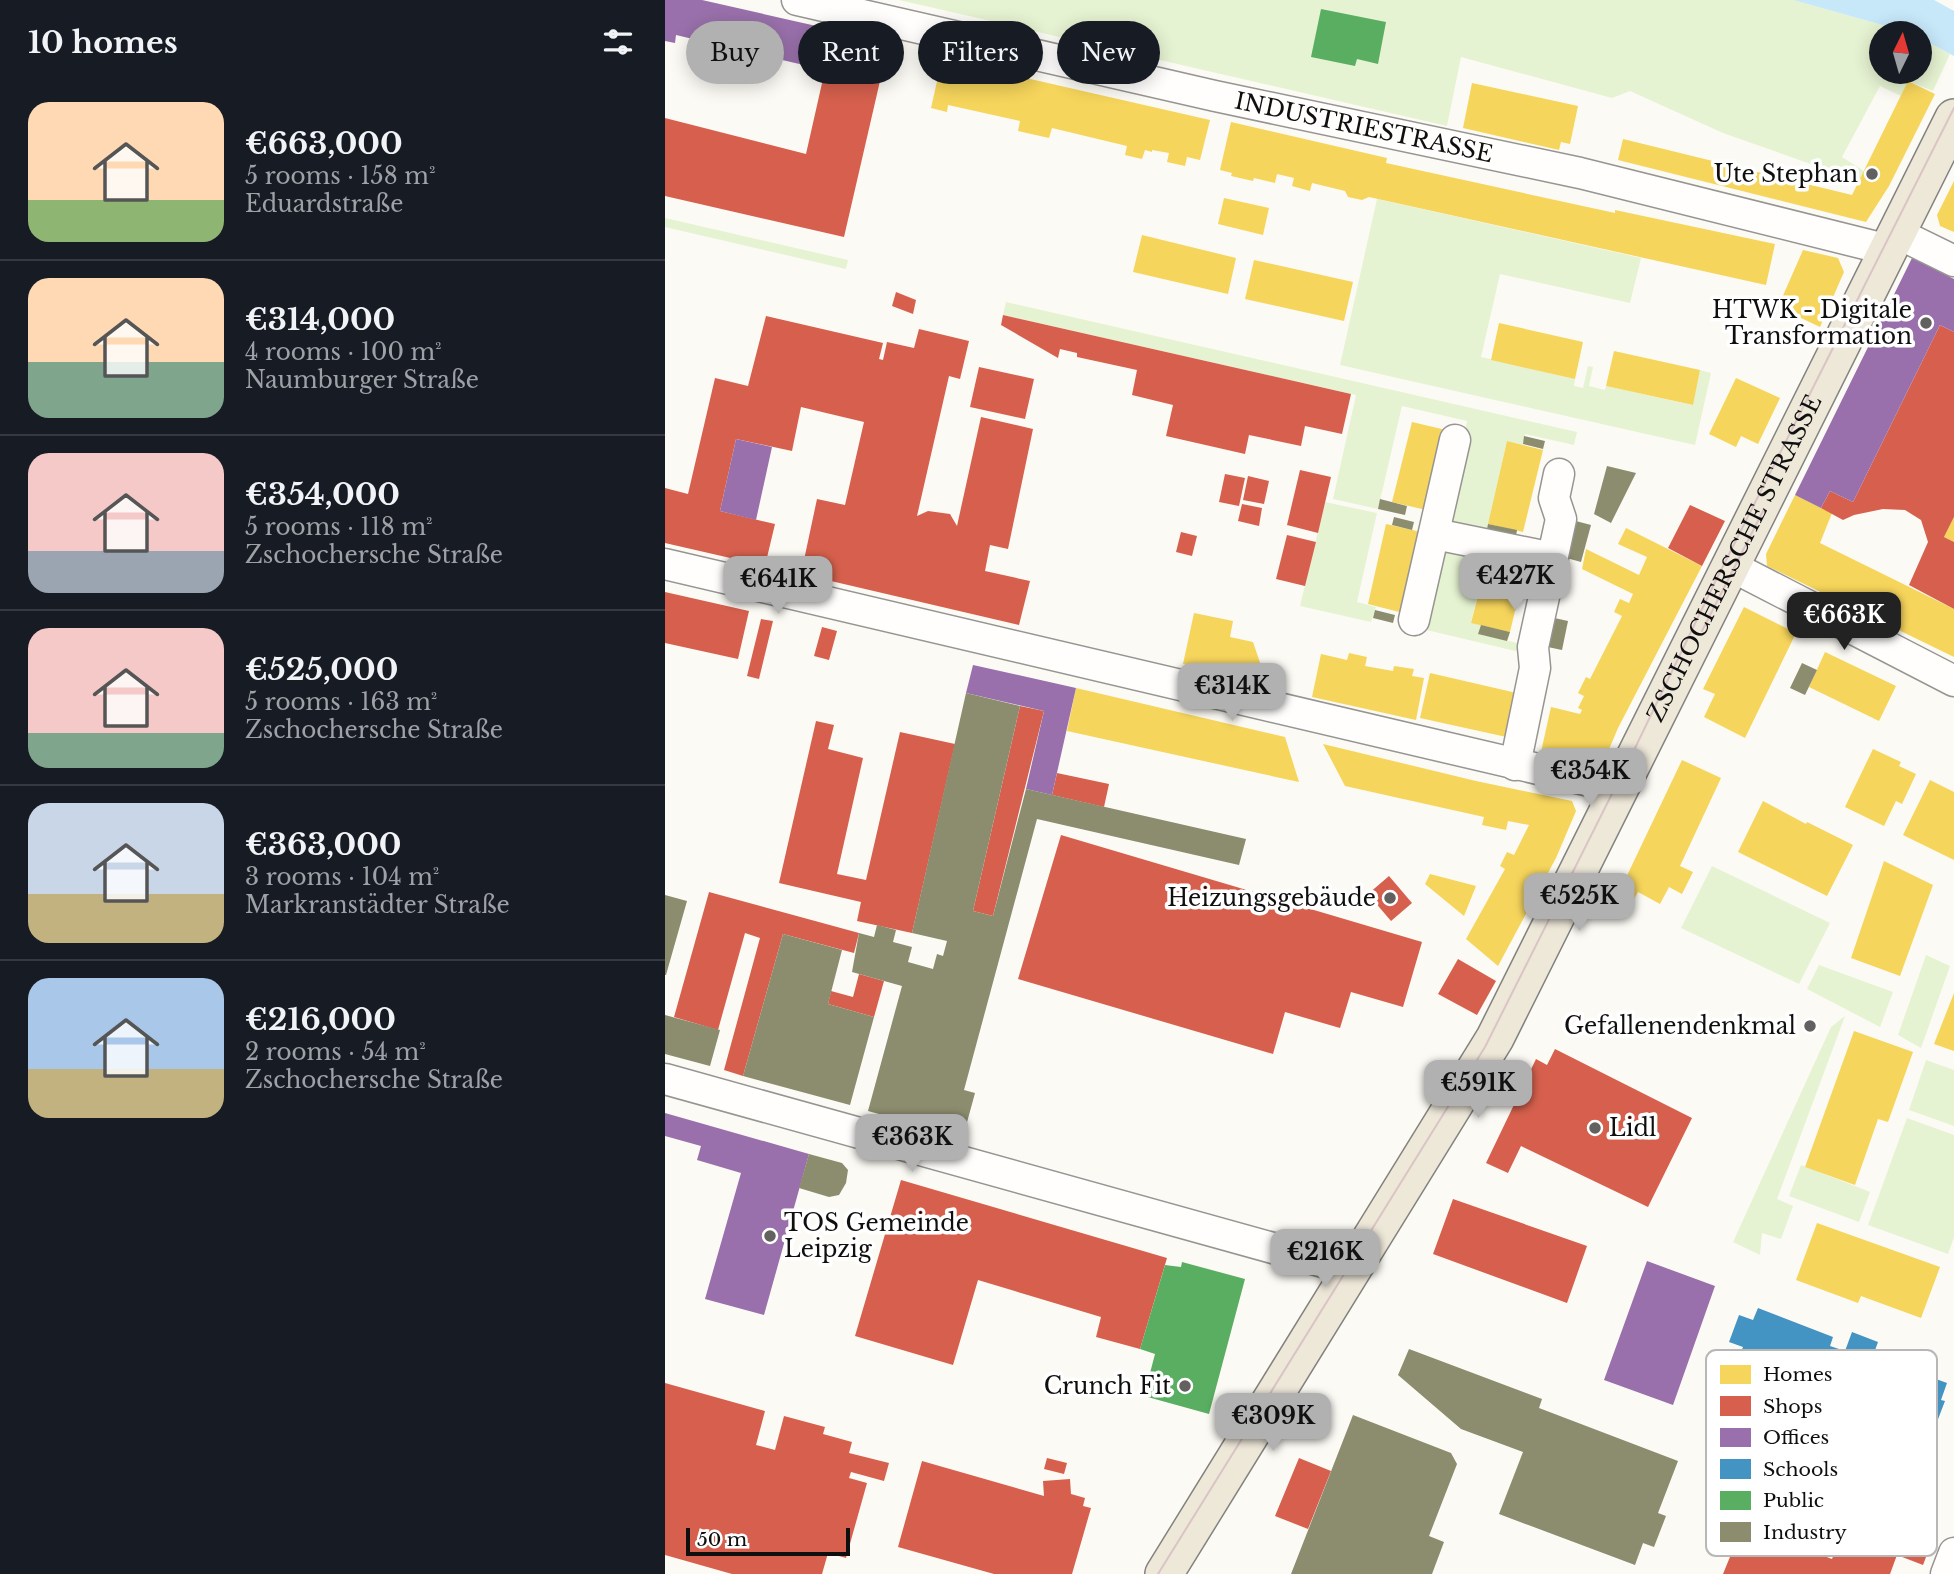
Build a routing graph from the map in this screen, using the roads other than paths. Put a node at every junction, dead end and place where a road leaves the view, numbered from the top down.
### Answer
1 (797, 0) edge
2 (1954, 118) edge
3 (1893, 242) junction
4 (1954, 261) edge
5 (1455, 440) dead end
6 (1559, 474) dead end
7 (1435, 534) junction
8 (1553, 558) junction
9 (665, 564) edge
10 (1731, 566) junction
11 (1414, 621) dead end
12 (1954, 681) edge
13 (1515, 765) junction
14 (1619, 788) junction
15 (665, 1079) edge
16 (1352, 1270) junction
17 (1954, 1553) edge
18 (1164, 1574) edge
19 (1946, 1574) edge

1 - 3 street, INDUSTRIESTRASSE
2 - 3 main road, ZSCHOCHERSCHE STRASSE
3 - 4 street, INDUSTRIESTRASSE
3 - 10 main road, ZSCHOCHERSCHE STRASSE
5 - 7 street
6 - 8 street
7 - 8 street
7 - 11 street
8 - 13 street
9 - 13 street
10 - 12 street
10 - 14 main road, ZSCHOCHERSCHE STRASSE
13 - 14 street
14 - 16 main road, ZSCHOCHERSCHE STRASSE
15 - 16 street
16 - 18 main road, ZSCHOCHERSCHE STRASSE
17 - 19 street

